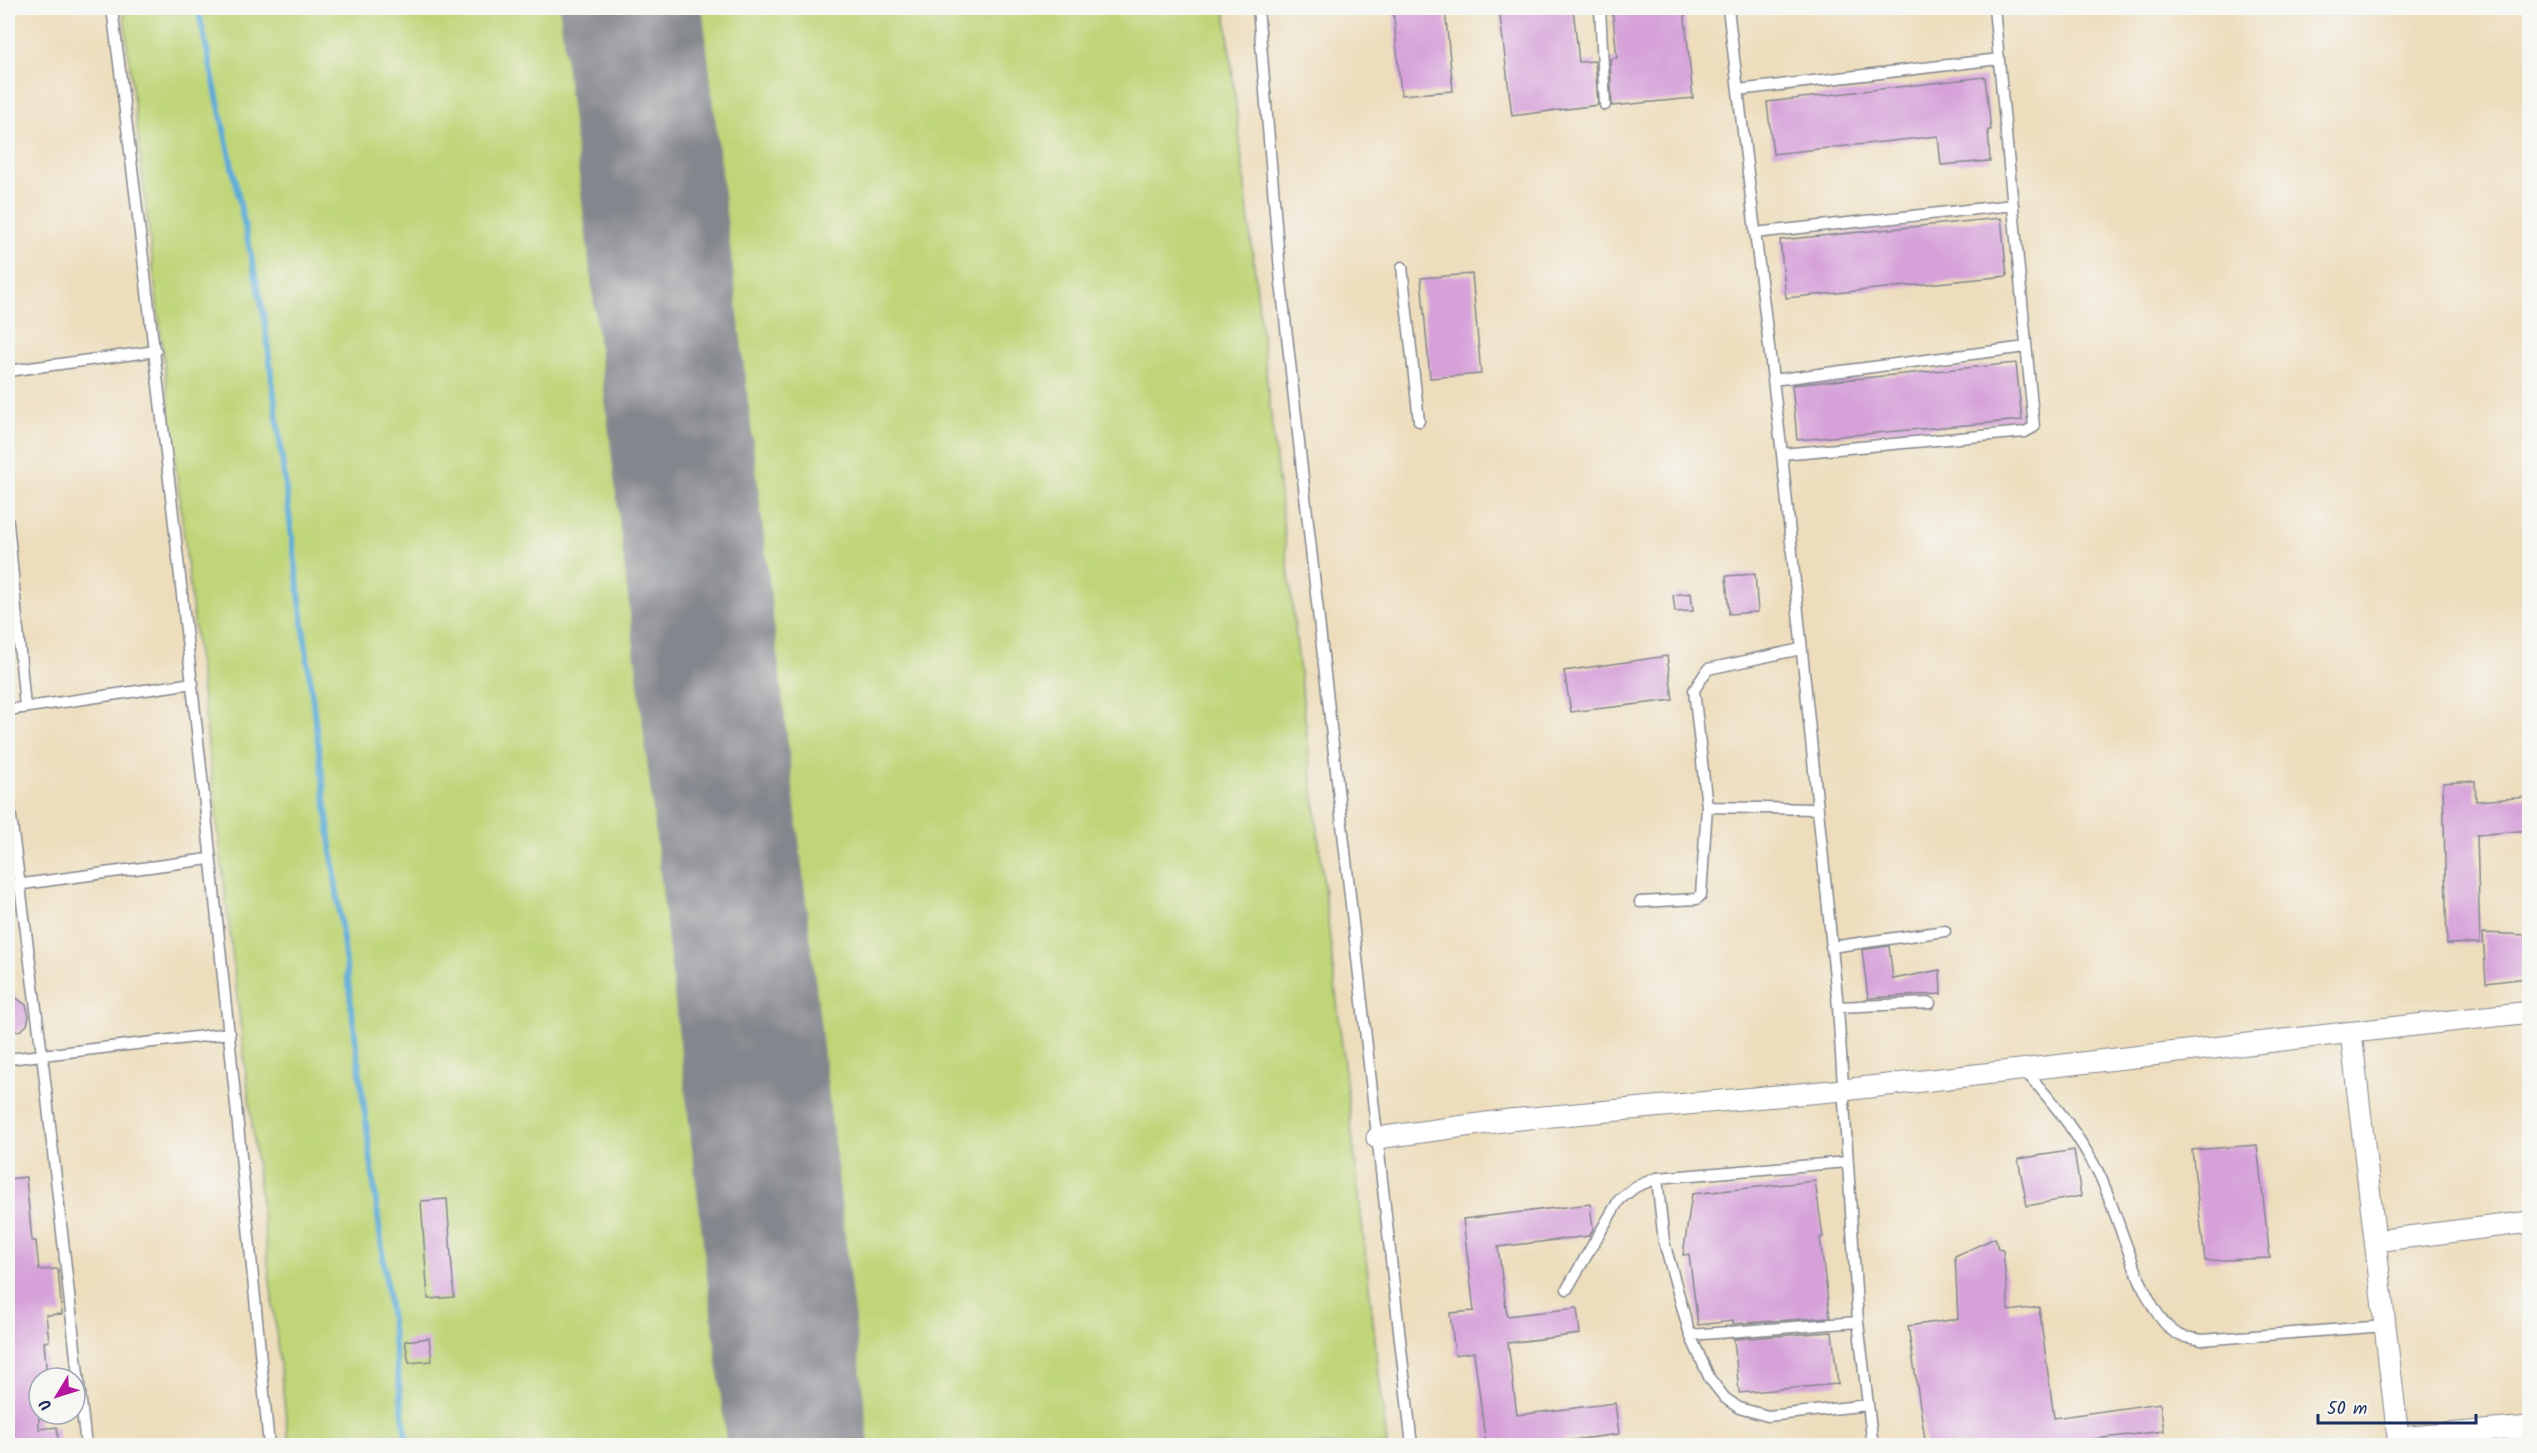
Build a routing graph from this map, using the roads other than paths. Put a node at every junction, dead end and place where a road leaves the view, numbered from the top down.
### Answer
1 (112, 8) edge
2 (1258, 8) edge
3 (1600, 8) edge
4 (1728, 8) edge
5 (1994, 8) edge
6 (1999, 59) junction
7 (1738, 90) junction
8 (1605, 105) dead end
9 (2013, 205) junction
10 (1755, 233) junction
11 (1402, 267) dead end
12 (2026, 347) junction
13 (156, 351) junction
14 (8, 371) edge
15 (1773, 380) junction
16 (1419, 422) dead end
17 (1782, 454) junction
18 (8, 522) edge
19 (1801, 649) junction
20 (193, 683) junction
21 (25, 707) junction
22 (8, 710) edge
23 (8, 795) edge
24 (1707, 807) junction
25 (1817, 809) junction
26 (209, 859) junction
27 (13, 885) edge
28 (1640, 902) dead end
29 (1945, 931) dead end
30 (1831, 947) junction
31 (1930, 1003) dead end
32 (1838, 1007) junction
33 (2529, 1012) edge
34 (230, 1033) junction
35 (2351, 1033) junction
36 (42, 1054) junction
37 (8, 1059) edge
38 (2022, 1069) junction
39 (1843, 1090) junction
40 (1377, 1138) junction
41 (1847, 1162) junction
42 (1657, 1178) junction
43 (2529, 1222) edge
44 (2375, 1241) junction
45 (1567, 1289) dead end
46 (1858, 1322) junction
47 (2385, 1326) junction
48 (1690, 1335) junction
49 (1868, 1405) junction
50 (2529, 1430) edge
51 (2399, 1442) edge
52 (86, 1446) edge
53 (269, 1446) edge
54 (1412, 1446) edge
55 (1873, 1446) edge

1 - 13 lane
2 - 40 lane
3 - 8 lane
4 - 7 lane
5 - 6 lane
6 - 7 lane
6 - 9 lane
7 - 10 lane
9 - 10 lane
9 - 12 lane
10 - 15 lane
11 - 16 lane
12 - 15 lane
12 - 17 lane
13 - 14 lane
13 - 20 lane
15 - 17 lane
17 - 19 lane
18 - 21 lane
19 - 24 lane
19 - 25 lane
20 - 21 lane
20 - 26 lane
21 - 22 lane
23 - 27 lane
24 - 25 lane
24 - 28 lane
25 - 30 lane
26 - 27 lane
26 - 34 lane
27 - 36 lane
29 - 30 lane
30 - 32 lane
31 - 32 lane
32 - 39 lane
33 - 35 street
34 - 36 lane
34 - 53 lane
35 - 38 street
35 - 44 street
36 - 37 lane
36 - 52 lane
38 - 39 street
38 - 47 lane
39 - 40 street
39 - 41 lane
40 - 54 lane
41 - 42 lane
41 - 46 lane
42 - 45 lane
42 - 48 lane
43 - 44 street
44 - 47 street
46 - 48 lane
46 - 49 lane
47 - 51 street
48 - 49 lane
49 - 55 lane
50 - 51 street

